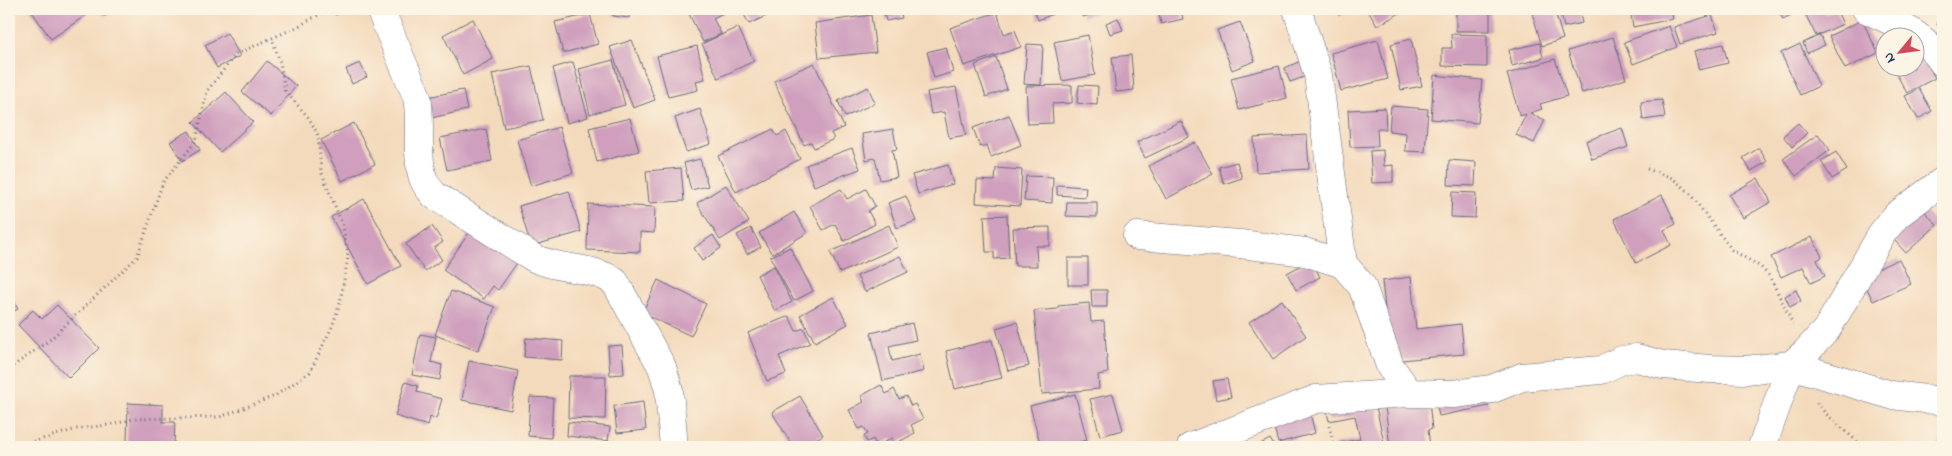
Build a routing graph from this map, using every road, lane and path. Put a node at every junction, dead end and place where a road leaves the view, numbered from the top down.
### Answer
1 (330, 9) edge
2 (380, 9) edge
3 (1297, 9) edge
4 (1866, 9) edge
5 (272, 38) junction
6 (1943, 62) edge
7 (1646, 169) dead end
8 (1943, 181) edge
9 (1137, 236) dead end
10 (1343, 264) junction
11 (1798, 359) junction
12 (9, 369) edge
13 (1409, 393) junction
14 (1943, 401) edge
15 (14, 447) edge
16 (674, 447) edge
17 (1191, 447) edge
18 (1762, 447) edge
19 (1862, 447) edge

1 - 5 path
2 - 16 street
3 - 10 street
4 - 6 street
5 - 12 path
5 - 15 path
7 - 11 path
8 - 11 street
9 - 10 street
10 - 13 street
11 - 13 street
11 - 14 street
11 - 18 street
11 - 19 path
13 - 17 street

